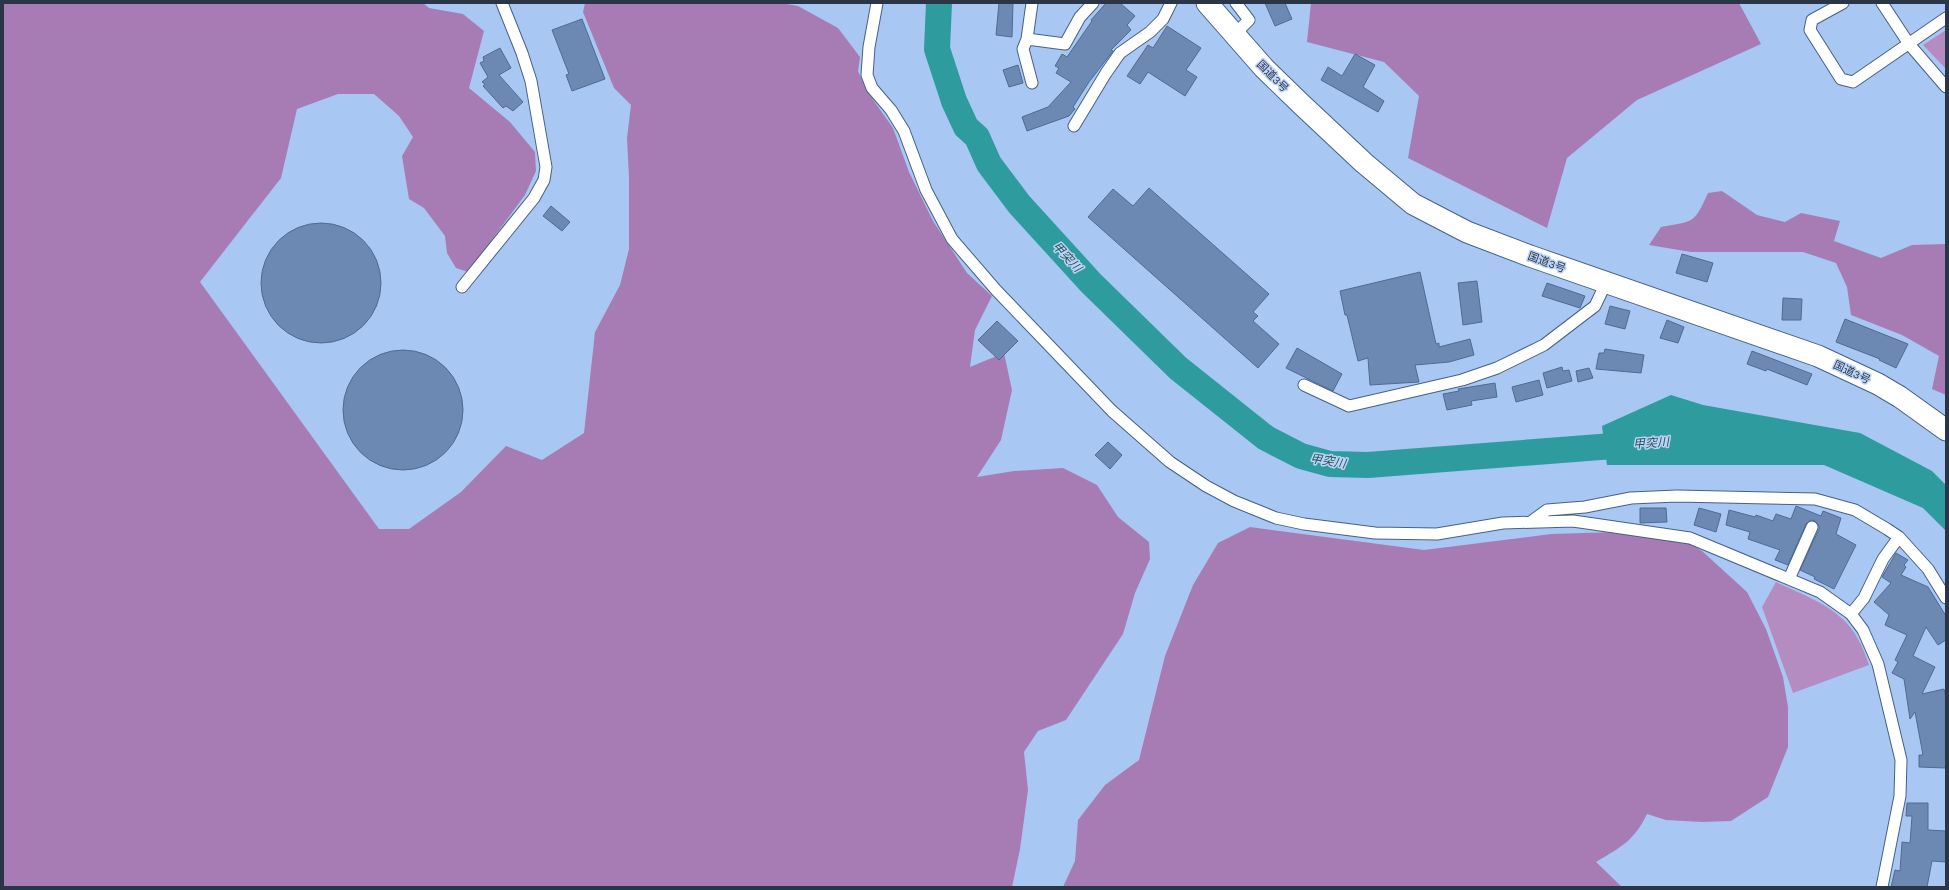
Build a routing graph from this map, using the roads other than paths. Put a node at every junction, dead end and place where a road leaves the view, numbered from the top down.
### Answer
1 (502, 3) edge
2 (877, 3) edge
3 (1032, 3) edge
4 (1093, 3) edge
5 (1171, 3) edge
6 (1207, 3) edge
7 (1236, 3) edge
8 (1843, 3) edge
9 (1882, 3) edge
10 (1946, 18) edge
11 (1234, 35) junction
12 (1027, 39) junction
13 (1909, 44) junction
14 (1032, 83) dead end
15 (1946, 87) edge
16 (1074, 126) dead end
17 (1606, 283) junction
18 (462, 287) dead end
19 (1304, 385) dead end
20 (1946, 430) edge
21 (1531, 521) junction
22 (1812, 527) dead end
23 (1898, 537) junction
24 (1789, 579) junction
25 (1946, 598) edge
26 (1851, 614) junction
27 (1882, 887) edge

1 - 18 street
2 - 21 street
3 - 12 street
4 - 12 street
5 - 16 street
6 - 11 highway, 国道3号
7 - 11 street
8 - 13 street
9 - 13 street
10 - 13 street
11 - 17 highway, 国道3号
12 - 14 street
13 - 15 street
17 - 19 street
17 - 20 highway, 国道3号
21 - 23 street
21 - 24 street
22 - 24 street
23 - 25 street
23 - 26 street
24 - 26 street
26 - 27 street

